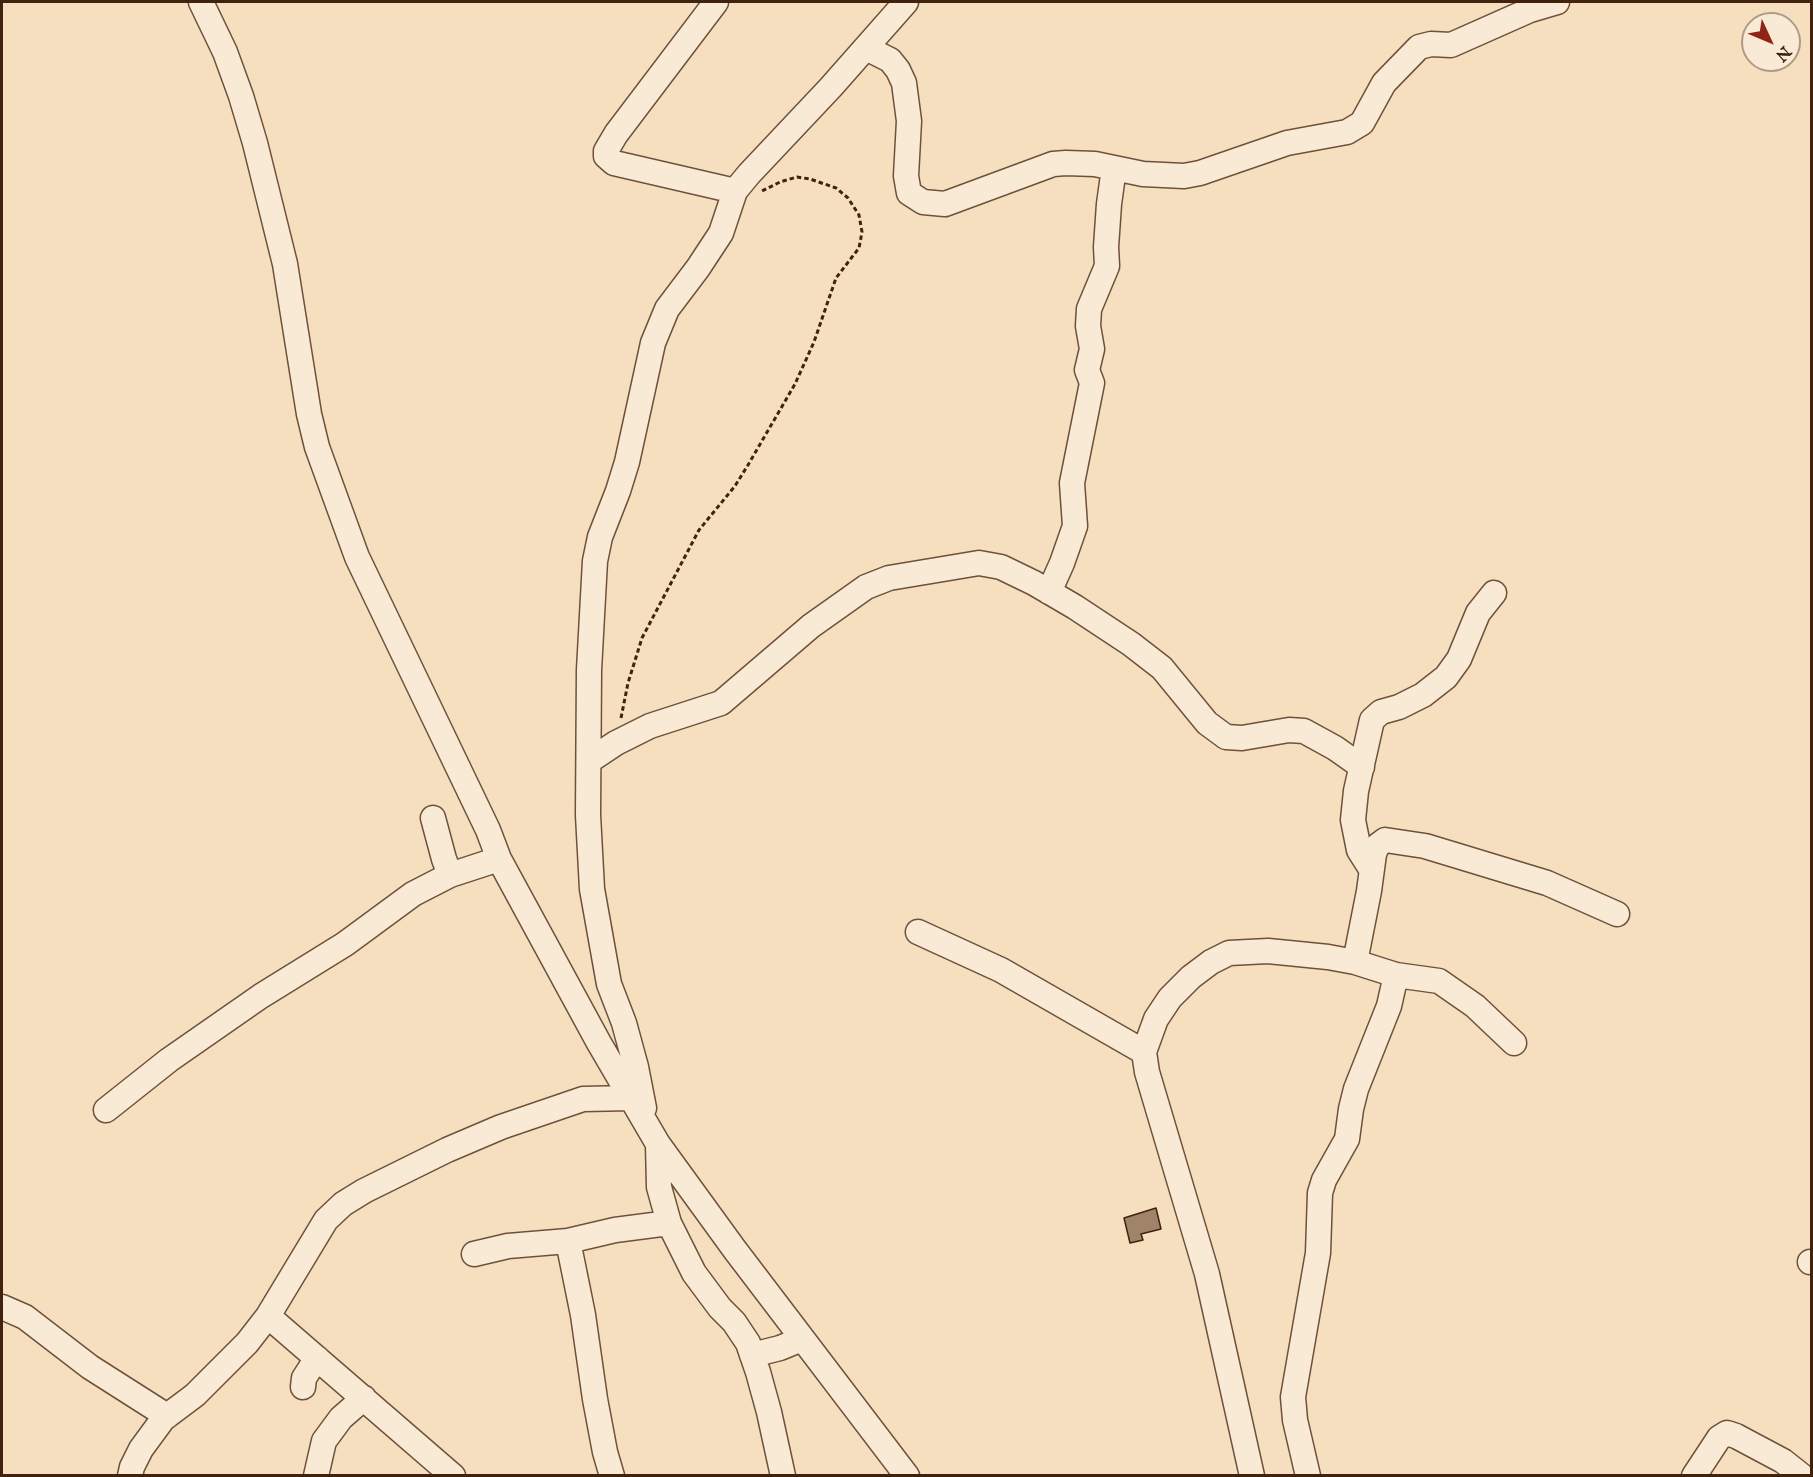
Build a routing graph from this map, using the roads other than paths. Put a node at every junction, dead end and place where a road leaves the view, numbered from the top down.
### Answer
1 (201, 2) edge
2 (716, 2) edge
3 (906, 2) edge
4 (1557, 2) edge
5 (866, 48) junction
6 (1114, 168) junction
7 (735, 191) junction
8 (1048, 592) junction
9 (1494, 593) dead end
10 (589, 761) junction
11 (1362, 767) junction
12 (433, 818) dead end
13 (499, 859) junction
14 (1371, 869) junction
15 (450, 875) junction
16 (1617, 914) dead end
17 (918, 932) dead end
18 (1355, 962) junction
19 (1396, 975) junction
20 (1514, 1043) dead end
21 (1144, 1052) junction
22 (632, 1098) junction
23 (106, 1110) dead end
24 (653, 1134) junction
25 (669, 1223) junction
26 (568, 1241) junction
27 (474, 1254) dead end
28 (2, 1307) edge
29 (268, 1316) junction
30 (802, 1339) junction
31 (752, 1355) junction
32 (318, 1358) junction
33 (303, 1387) dead end
34 (364, 1398) junction
35 (167, 1416) junction
36 (130, 1476) edge
37 (316, 1476) edge
38 (453, 1476) edge
39 (612, 1476) edge
40 (783, 1476) edge
41 (907, 1476) edge
42 (1252, 1476) edge
43 (1308, 1476) edge
44 (1694, 1476) edge
45 (1802, 1476) edge

1 - 13 street
2 - 7 street
3 - 5 street
4 - 6 street
5 - 6 street
5 - 7 street
6 - 8 street
7 - 10 street
8 - 10 street
8 - 11 street
9 - 11 street
10 - 24 street
11 - 14 street
12 - 15 street
13 - 15 street
13 - 22 street
14 - 16 street
14 - 18 street
15 - 23 street
17 - 21 street
18 - 19 street
18 - 21 street
19 - 20 street
19 - 43 street
21 - 42 street
22 - 24 street
22 - 29 street
24 - 25 street
24 - 30 street
25 - 26 street
25 - 31 street
26 - 27 street
26 - 39 street
28 - 35 street
29 - 32 street
29 - 35 street
30 - 31 street
30 - 41 street
31 - 40 street
32 - 33 street
32 - 34 street
34 - 37 street
34 - 38 street
35 - 36 street
44 - 45 street

